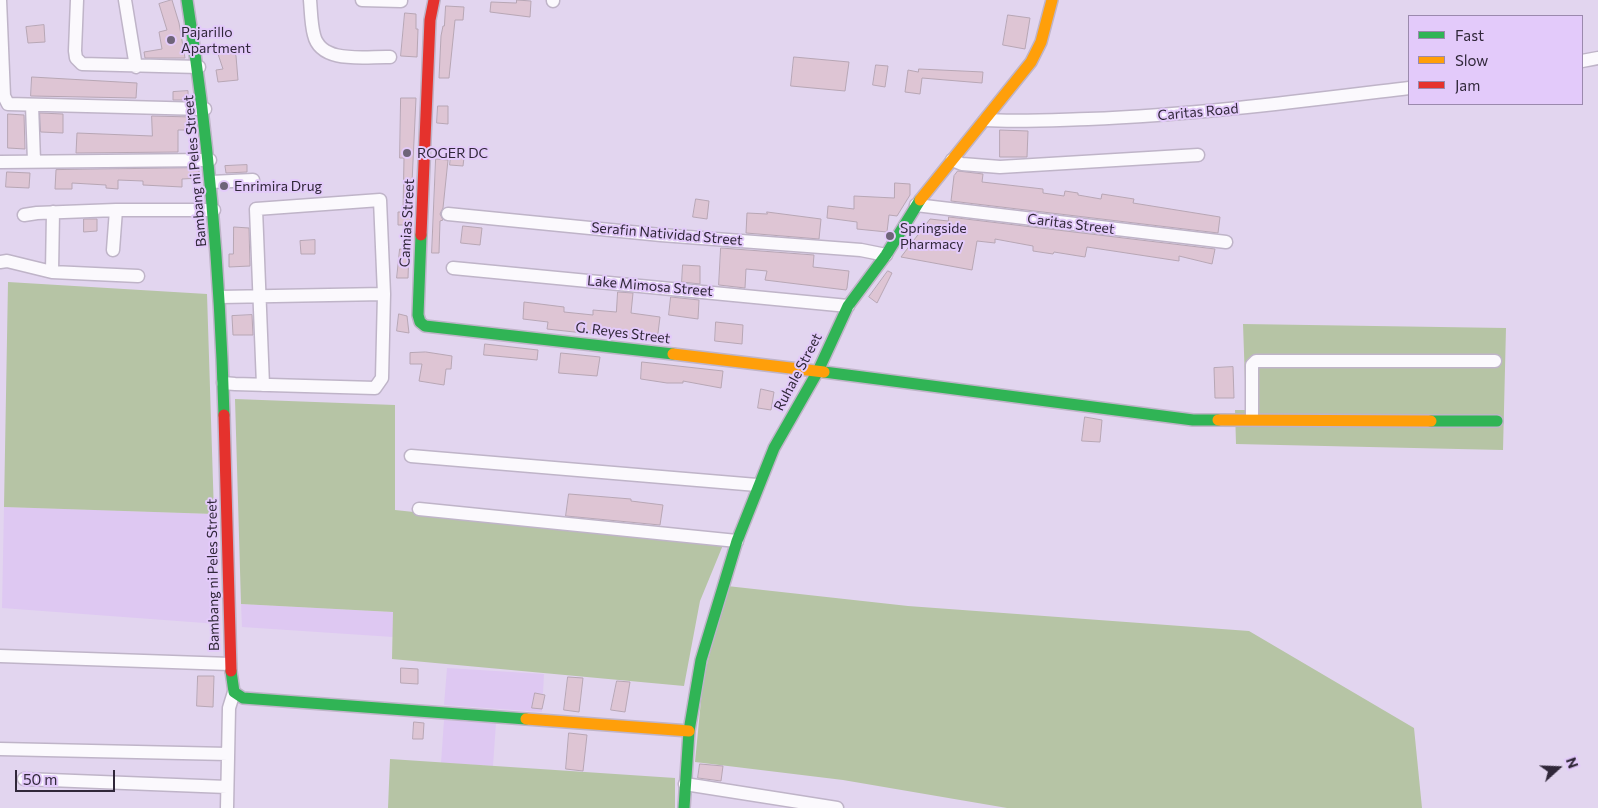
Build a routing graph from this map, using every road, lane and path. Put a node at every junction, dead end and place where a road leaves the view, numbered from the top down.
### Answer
1 (0, 0) edge
2 (76, 0) edge
3 (125, 0) edge
4 (187, 0) edge
5 (310, 0) edge
6 (362, 0) edge
7 (1052, 0) edge
8 (401, 1) edge
9 (432, 1) edge
10 (390, 57) dead end
11 (1598, 58) edge
12 (1583, 61) edge
13 (136, 67) junction
14 (199, 67) junction
15 (1408, 88) edge
16 (32, 105) junction
17 (205, 109) junction
18 (985, 120) junction
19 (1198, 155) dead end
20 (210, 160) junction
21 (952, 160) junction
22 (34, 161) junction
23 (0, 162) edge
24 (253, 180) dead end
25 (212, 182) junction
26 (916, 205) junction
27 (116, 210) junction
28 (214, 210) junction
29 (53, 212) junction
30 (448, 214) dead end
31 (24, 215) dead end
32 (1226, 242) dead end
33 (113, 250) dead end
34 (886, 255) junction
35 (0, 262) edge
36 (453, 268) dead end
37 (52, 272) junction
38 (138, 276) dead end
39 (384, 294) junction
40 (259, 296) junction
41 (220, 297) junction
42 (848, 306) junction
43 (425, 326) joint
44 (1495, 361) dead end
45 (818, 371) junction
46 (224, 384) junction
47 (263, 385) junction
48 (1252, 419) junction
49 (1497, 421) dead end
50 (411, 456) dead end
51 (757, 485) junction
52 (419, 509) dead end
53 (737, 541) junction
54 (0, 656) edge
55 (230, 664) junction
56 (234, 692) junction
57 (689, 731) junction
58 (0, 749) edge
59 (228, 754) junction
60 (24, 779) dead end
61 (685, 784) junction
62 (227, 787) junction
63 (227, 808) edge
64 (684, 808) edge
65 (837, 808) edge

1 - 16 street
2 - 13 street
3 - 13 street
4 - 14 street, Bambang ni Peles Street
5 - 10 street
6 - 8 street
7 - 18 street, Ruhale Street
9 - 43 street, Camias Street
11 - 12 street
13 - 14 street
14 - 17 street, Bambang ni Peles Street
15 - 18 street, Caritas Road
16 - 17 street
16 - 22 street
17 - 20 street, Bambang ni Peles Street
18 - 21 street, Ruhale Street
19 - 21 street
20 - 22 street
20 - 25 street, Bambang ni Peles Street
21 - 26 street, Ruhale Street
22 - 23 street
24 - 25 street
25 - 28 street, Bambang ni Peles Street
26 - 32 street, Caritas Street
26 - 34 street, Ruhale Street
27 - 28 street
27 - 29 street
27 - 33 street
28 - 41 street, Bambang ni Peles Street
29 - 31 street
29 - 37 street
30 - 34 street, Serafin Natividad Street
34 - 42 street, Ruhale Street
35 - 37 street
36 - 42 street, Lake Mimosa Street
37 - 38 street
39 - 40 street
39 - 40 street
39 - 47 street
40 - 41 street
40 - 47 street
41 - 46 street, Bambang ni Peles Street
42 - 45 street, Ruhale Street
43 - 45 street, G. Reyes Street
44 - 48 street
45 - 48 street, G. Reyes Street
45 - 51 street, Ruhale Street
46 - 47 street
46 - 55 street, Bambang ni Peles Street
48 - 49 street, G. Reyes Street
50 - 51 street
51 - 53 street, Ruhale Street
52 - 53 street
53 - 57 street, Ruhale Street
54 - 55 street
55 - 56 street, Bambang ni Peles Street
56 - 57 street
56 - 59 street
57 - 61 street, Ruhale Street
58 - 59 street
59 - 62 street
60 - 62 street
61 - 64 street, Ruhale Street
61 - 65 street
62 - 63 street

